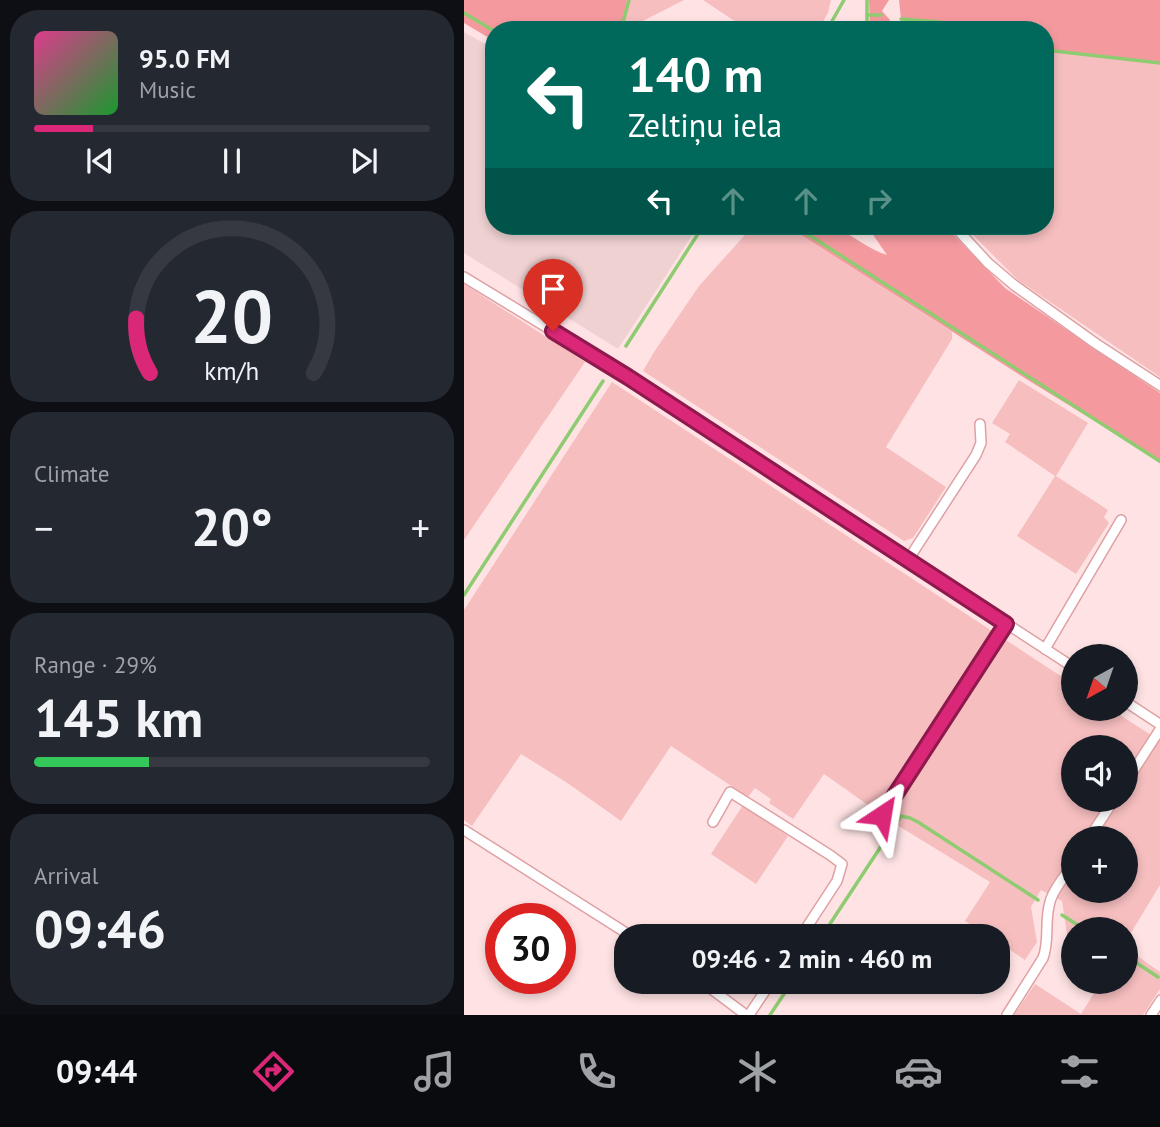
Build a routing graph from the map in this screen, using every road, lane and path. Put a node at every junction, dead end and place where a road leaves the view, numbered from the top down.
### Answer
1 (962, 235) edge
2 (464, 277) edge
3 (1160, 386) edge
4 (980, 424) dead end
5 (1121, 520) dead end
6 (908, 560) junction
7 (1006, 624) junction
8 (1045, 649) junction
9 (1061, 659) edge
10 (1138, 711) edge
11 (1160, 727) edge
12 (1138, 763) edge
13 (882, 815) dead end
14 (712, 822) dead end
15 (464, 830) edge
16 (1061, 883) edge
17 (809, 924) edge
18 (614, 925) edge
19 (719, 994) edge
20 (763, 994) edge
21 (1160, 1000) edge
22 (748, 1015) edge
23 (1007, 1015) edge
24 (1151, 1015) edge

1 - 3 street
2 - 6 street
4 - 6 street
5 - 8 street
6 - 7 street
7 - 8 street
7 - 13 street
8 - 9 street
10 - 11 street
11 - 12 street
14 - 17 street
15 - 18 street
16 - 23 street
19 - 22 street
20 - 22 street
21 - 24 street

